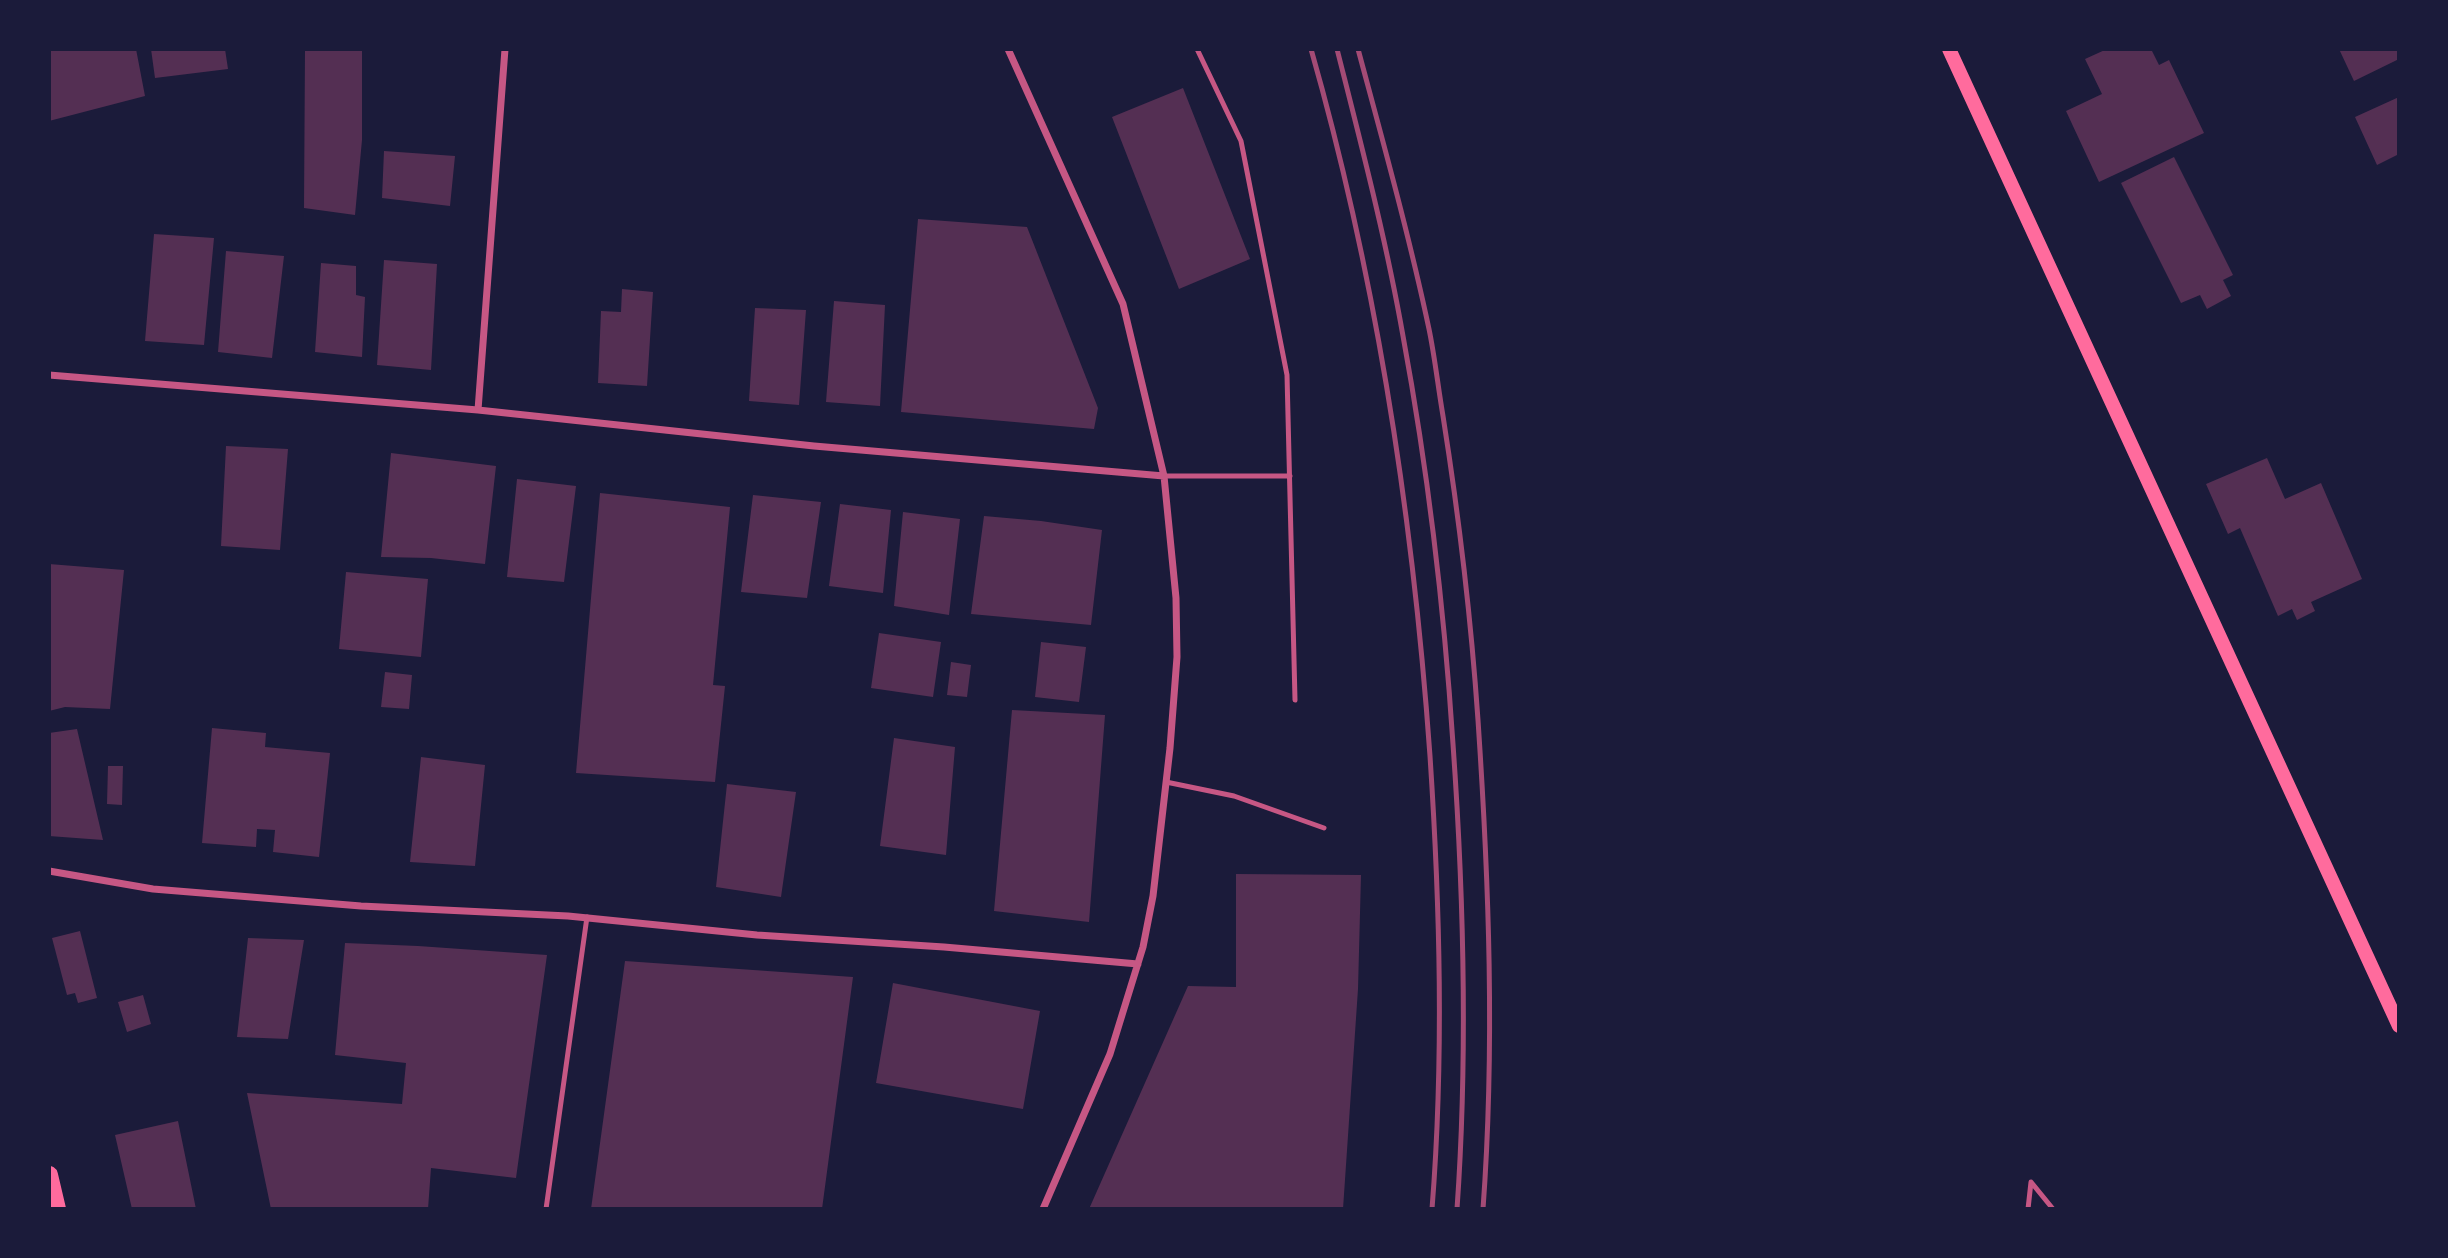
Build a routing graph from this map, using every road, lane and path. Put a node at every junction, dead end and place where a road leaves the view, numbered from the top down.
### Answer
1 (505, 49) edge
2 (1008, 49) edge
3 (1198, 49) edge
4 (1949, 49) edge
5 (49, 375) edge
6 (478, 410) junction
7 (1164, 476) junction
8 (1290, 476) junction
9 (1295, 700) dead end
10 (1166, 782) junction
11 (1324, 828) dead end
12 (49, 871) edge
13 (587, 918) junction
14 (1138, 964) junction
15 (2399, 1026) edge
16 (49, 1175) edge
17 (57, 1209) edge
18 (546, 1209) edge
19 (1043, 1209) edge
20 (2028, 1209) edge
21 (2053, 1209) edge

1 - 6 street
2 - 7 street
3 - 8 lane
4 - 15 main road
5 - 6 street
6 - 7 street
7 - 8 lane
7 - 10 street
8 - 9 lane
10 - 11 lane
10 - 14 street
12 - 13 street
13 - 14 street
13 - 18 lane
14 - 19 street
16 - 17 main road
20 - 21 lane

